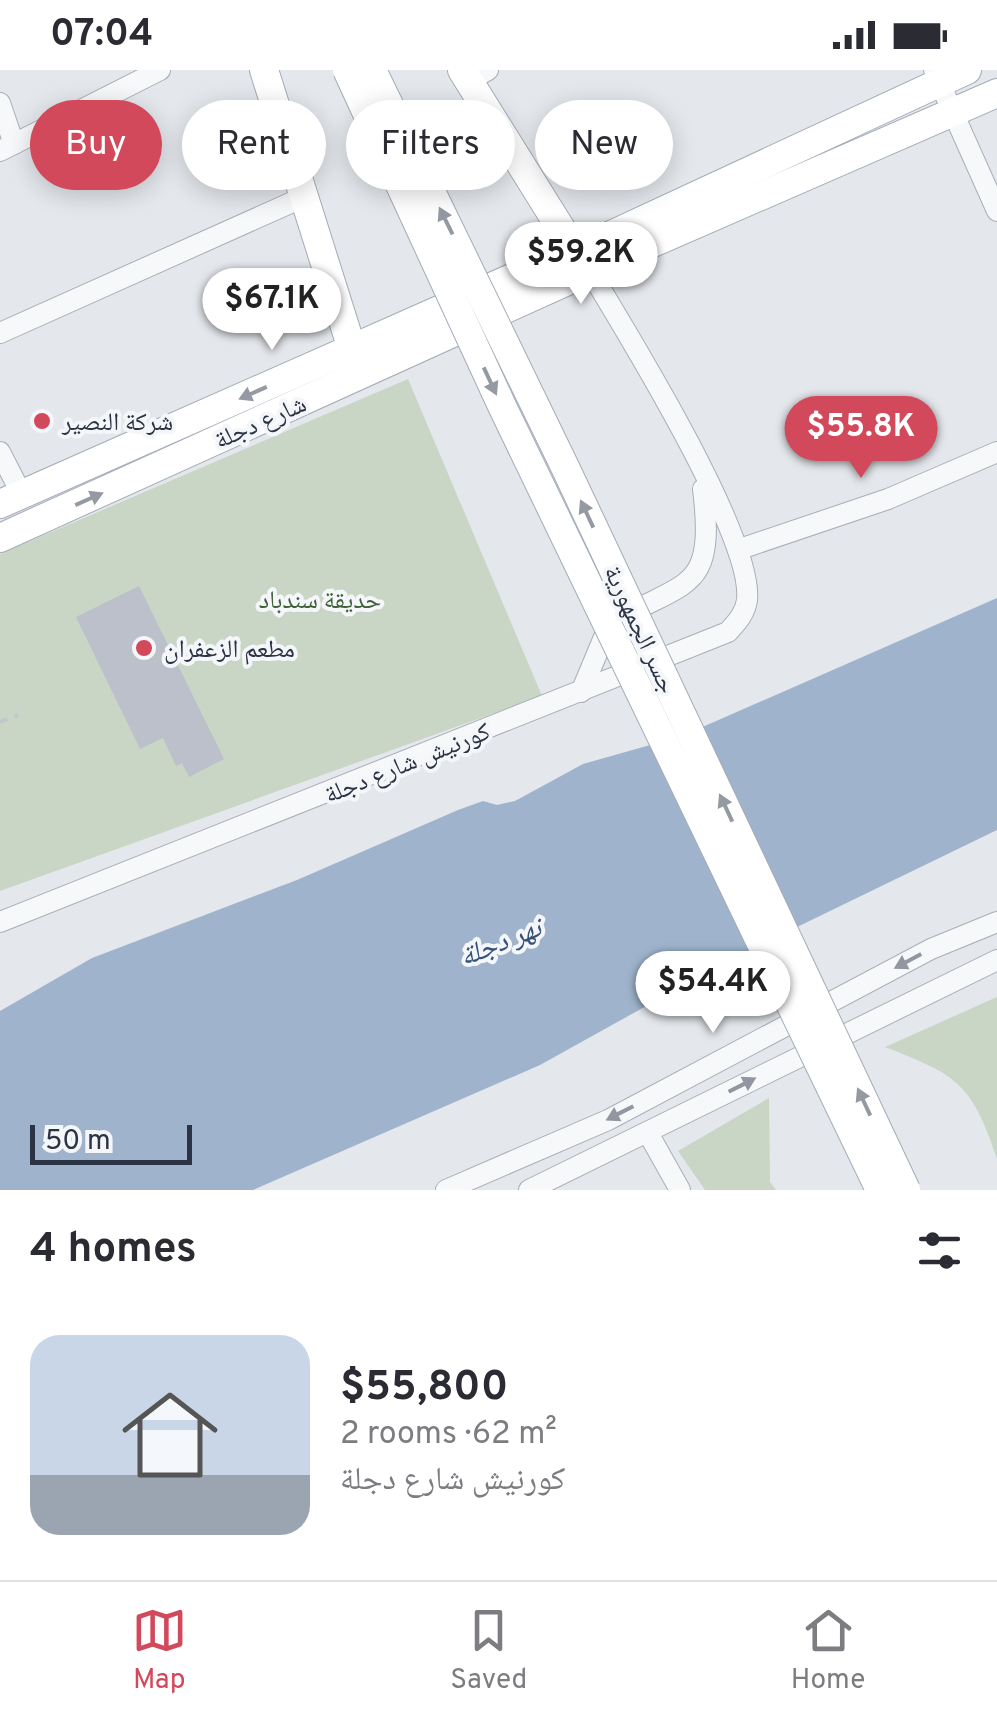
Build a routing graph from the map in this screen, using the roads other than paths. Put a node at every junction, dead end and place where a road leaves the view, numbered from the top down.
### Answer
1 (160, 70) edge
2 (264, 70) edge
3 (347, 70) edge
4 (372, 70) edge
5 (967, 70) edge
6 (473, 74) edge
7 (937, 76) edge
8 (997, 93) edge
9 (0, 103) edge
10 (954, 112) junction
11 (7, 147) edge
12 (306, 196) junction
13 (997, 211) edge
14 (580, 262) junction
15 (0, 332) edge
16 (352, 349) junction
17 (0, 452) edge
18 (997, 452) edge
19 (701, 473) junction
20 (11, 499) edge
21 (40, 522) junction
22 (0, 538) edge
23 (740, 549) junction
24 (581, 692) junction
25 (0, 922) edge
26 (997, 922) edge
27 (997, 960) edge
28 (648, 1132) junction
29 (446, 1190) edge
30 (529, 1190) edge
31 (680, 1190) edge
32 (880, 1190) edge
33 (906, 1190) edge

1 - 11 street
2 - 12 main road
3 -> 32 main road, جسر الجمهورية, bridge
33 -> 4 main road, جسر الجمهورية, bridge
5 - 7 main road
6 - 14 main road
7 - 10 street
7 - 14 main road
8 - 10 main road
9 - 11 street
10 - 13 street
10 - 14 main road
12 - 15 street
12 - 16 main road
14 - 16 main road, شارع دجلة
14 - 19 street, كورنيش شارع دجلة
21 -> 14 main road, شارع دجلة
16 -> 20 main road, شارع دجلة
17 - 20 street
18 - 23 street
19 - 23 street, كورنيش شارع دجلة
19 - 24 street
20 - 21 main road
21 - 22 main road, شارع دجلة
23 - 24 street, كورنيش شارع دجلة
24 - 25 street, كورنيش شارع دجلة
26 -> 29 street
28 -> 27 street
28 - 30 street
28 - 31 street

